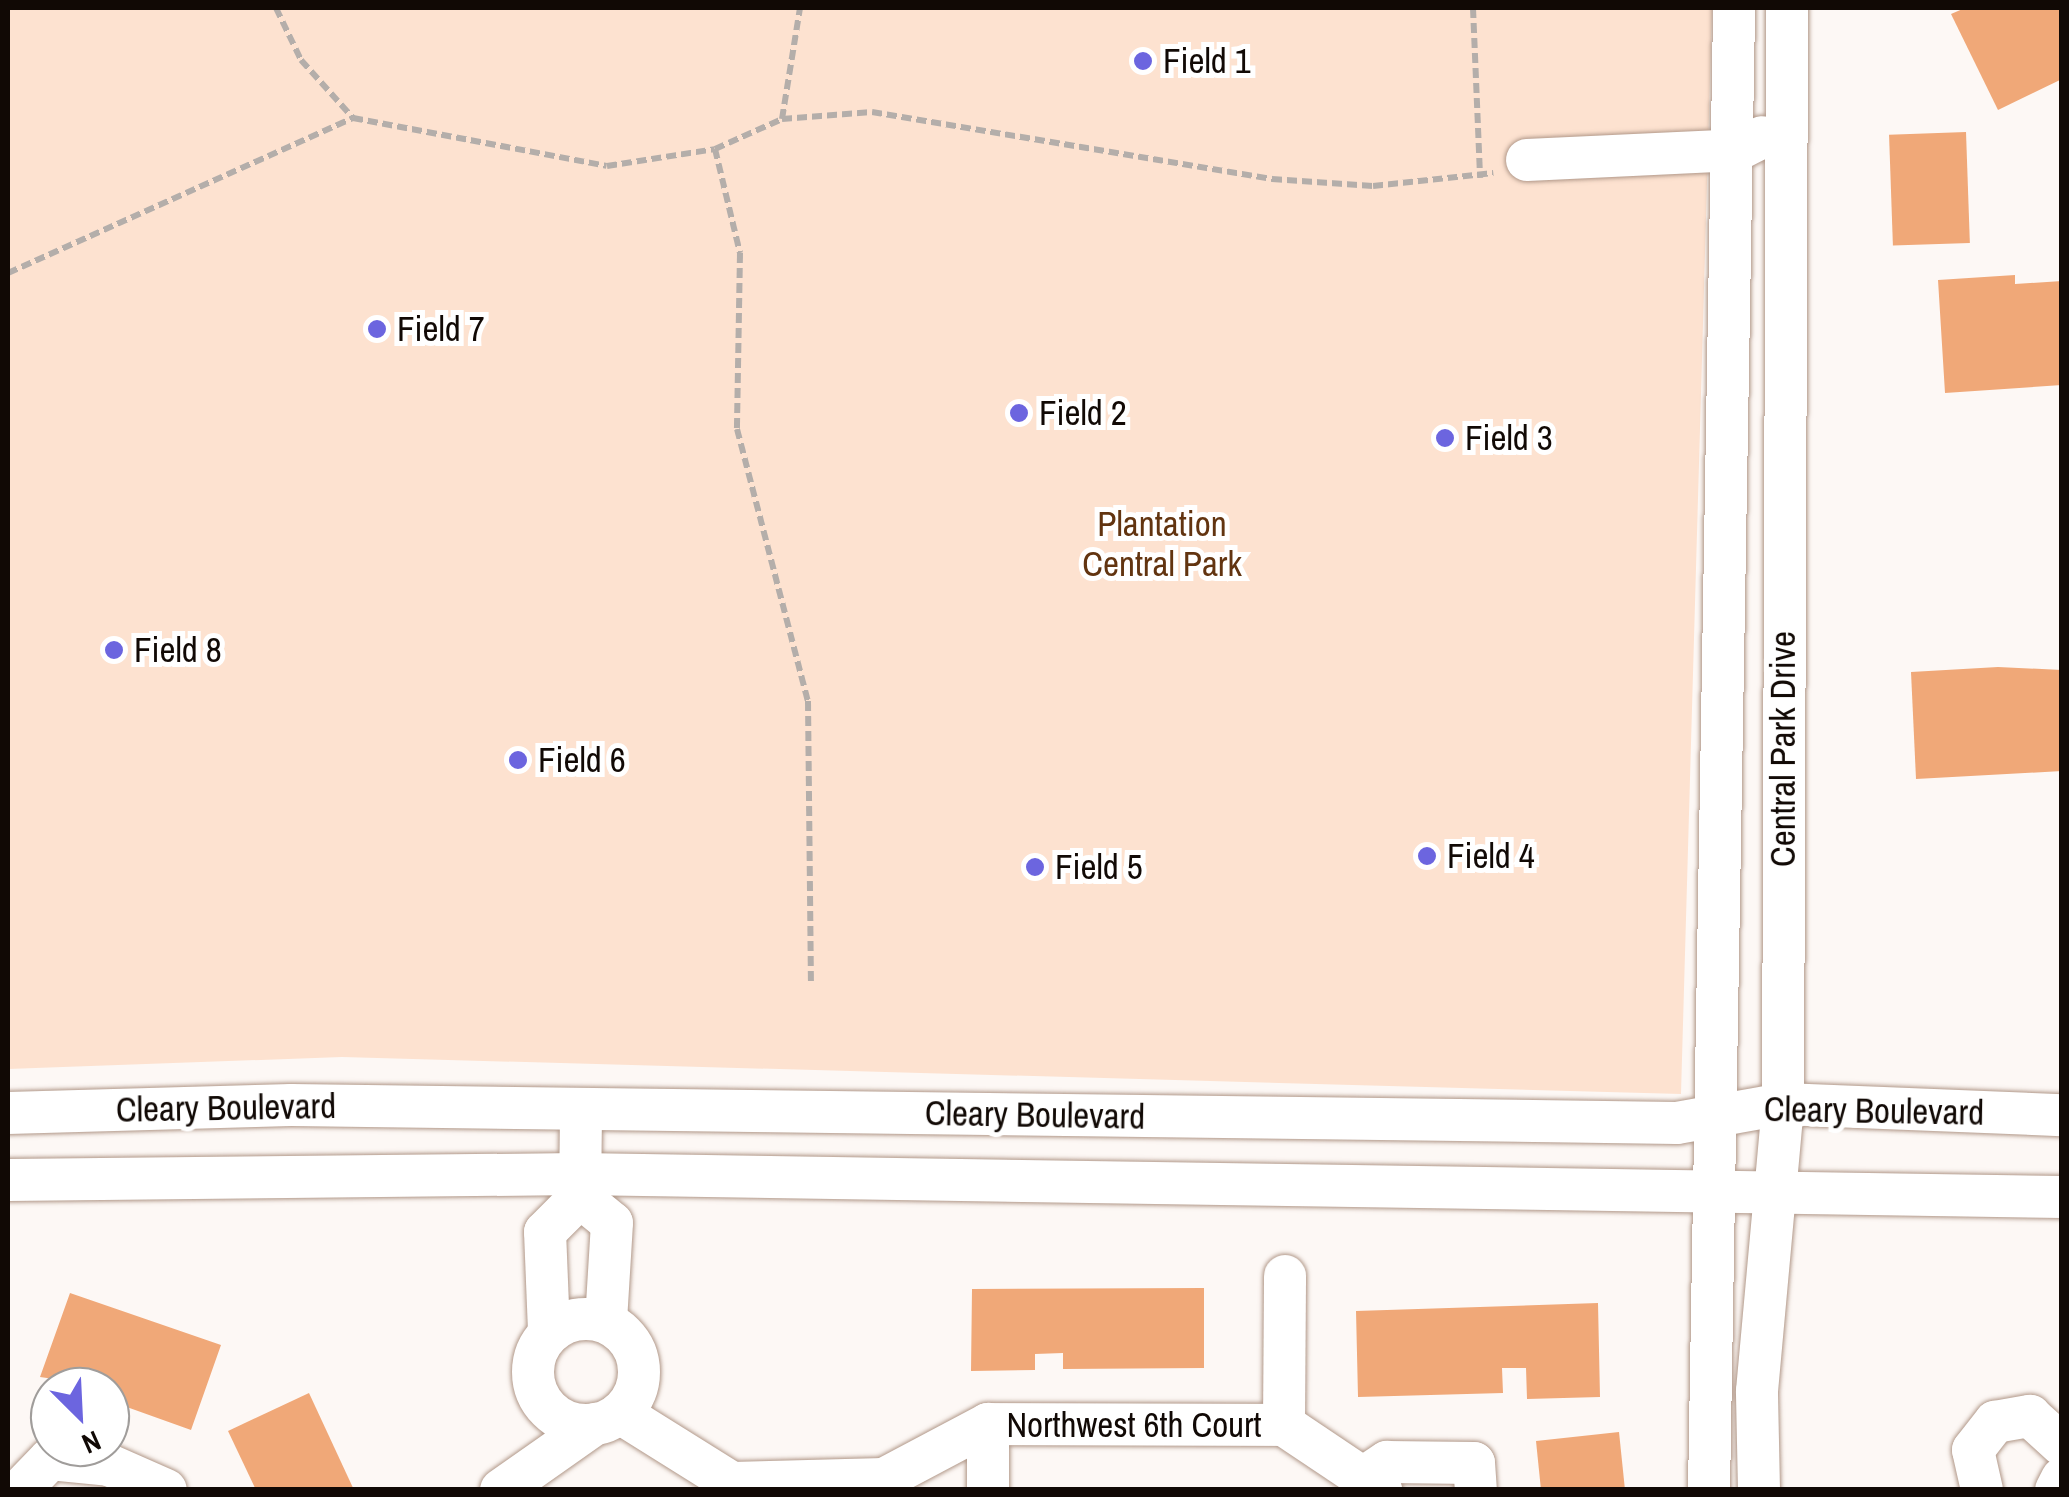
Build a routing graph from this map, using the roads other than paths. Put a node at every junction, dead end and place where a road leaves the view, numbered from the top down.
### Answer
1 (1734, 8) edge
2 (1787, 8) edge
3 (1789, 122) junction
4 (1737, 150) junction
5 (1527, 160) road end
6 (1783, 1104) junction
7 (581, 1111) junction
8 (1720, 1112) junction
9 (8, 1113) edge
10 (2062, 1116) edge
11 (8, 1180) edge
12 (580, 1185) junction
13 (1775, 1186) junction
14 (1712, 1188) junction
15 (2062, 1197) edge
16 (1285, 1276) dead end
17 (606, 1322) junction
18 (550, 1332) junction
19 (537, 1395) junction
20 (608, 1419) junction
21 (988, 1424) junction
22 (1284, 1426) junction
23 (2062, 1445) edge
24 (2062, 1478) edge
25 (1375, 1482) edge
26 (506, 1485) edge
27 (20, 1490) edge
28 (166, 1490) edge
29 (988, 1490) edge
30 (1476, 1490) edge
31 (1709, 1490) edge
32 (1759, 1490) edge
33 (1982, 1490) edge
34 (2056, 1490) edge

1 - 4 street, Central Park Drive
2 - 3 street, Central Park Drive
3 - 4 street
3 - 6 street, Central Park Drive
4 - 5 street
4 - 8 street, Central Park Drive
6 - 8 street, Cleary Boulevard
6 - 10 street, Cleary Boulevard
6 - 13 street, Central Park Drive
7 - 8 street, Cleary Boulevard
7 - 9 street, Cleary Boulevard
7 - 12 street
8 - 14 street, Central Park Drive
11 - 12 street, Cleary Boulevard
12 - 14 street, Cleary Boulevard
12 - 17 street
12 - 18 street
13 - 14 street, Cleary Boulevard
13 - 15 street, Cleary Boulevard
13 - 32 street, Central Park Drive
14 - 31 street, Central Park Drive
16 - 22 street
17 - 18 street
17 - 20 street
18 - 19 street
19 - 20 street
19 - 26 street
20 - 21 street, Northwest 6th Court
20 - 26 street
21 - 22 street, Northwest 6th Court
21 - 29 street
22 - 25 street, Northwest 6th Court
23 - 33 street
24 - 34 street
25 - 30 street
27 - 28 street

